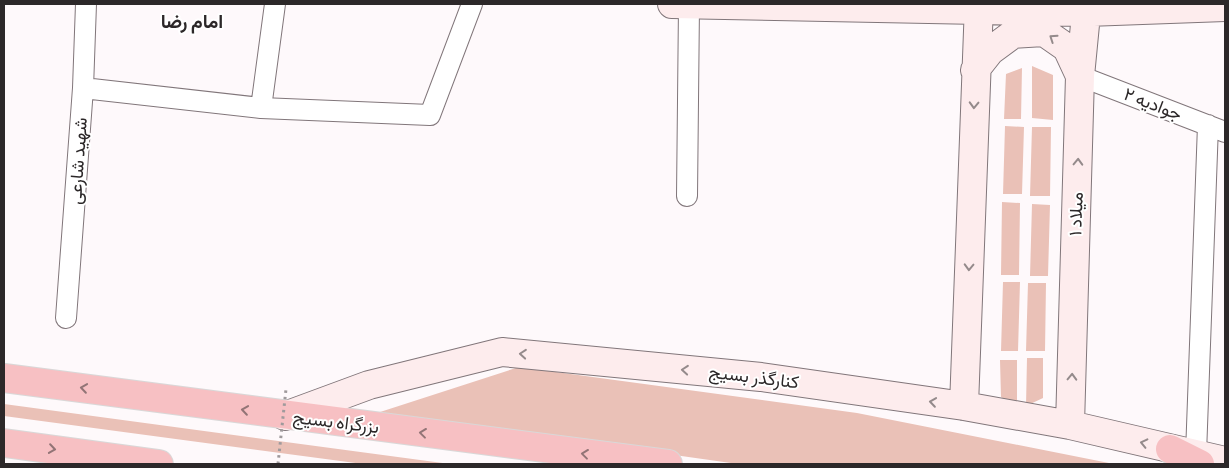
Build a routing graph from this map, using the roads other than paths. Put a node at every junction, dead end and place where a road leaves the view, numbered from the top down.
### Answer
1 (86, 4) edge
2 (275, 4) edge
3 (472, 4) edge
4 (680, 5) edge
5 (979, 6) edge
6 (1225, 6) edge
7 (1087, 8) edge
8 (1131, 8) edge
9 (976, 70) junction
10 (1080, 76) junction
11 (83, 88) junction
12 (261, 108) junction
13 (1216, 128) edge
14 (687, 196) dead end
15 (66, 318) dead end
16 (4, 378) edge
17 (964, 406) junction
18 (285, 416) junction
19 (1070, 426) junction
20 (4, 443) edge
21 (1170, 449) joint
22 (1198, 459) edge
23 (1225, 461) edge
24 (158, 464) edge
25 (668, 464) edge

1 - 11 street, شهید شارعی
2 - 12 street
3 - 12 street
4 - 5 street
4 - 14 street
5 - 7 street
5 - 9 street
6 - 8 street
7 - 8 street
7 - 10 street, میلاد ۱
10 -> 9 street
9 -> 17 street
10 - 13 street, جوادیه ۲
19 -> 10 street, میلاد ۱
11 - 12 street
11 - 15 street, شهید شارعی
13 - 22 street
18 -> 16 highway, بزرگراه بسیج
17 -> 18 street, کنارگذر بسیج
17 - 19 street, کنارگذر بسیج
25 -> 18 highway, بزرگراه بسیج
21 -> 19 street, کنارگذر بسیج
20 -> 24 highway
21 - 22 highway
22 - 23 street

